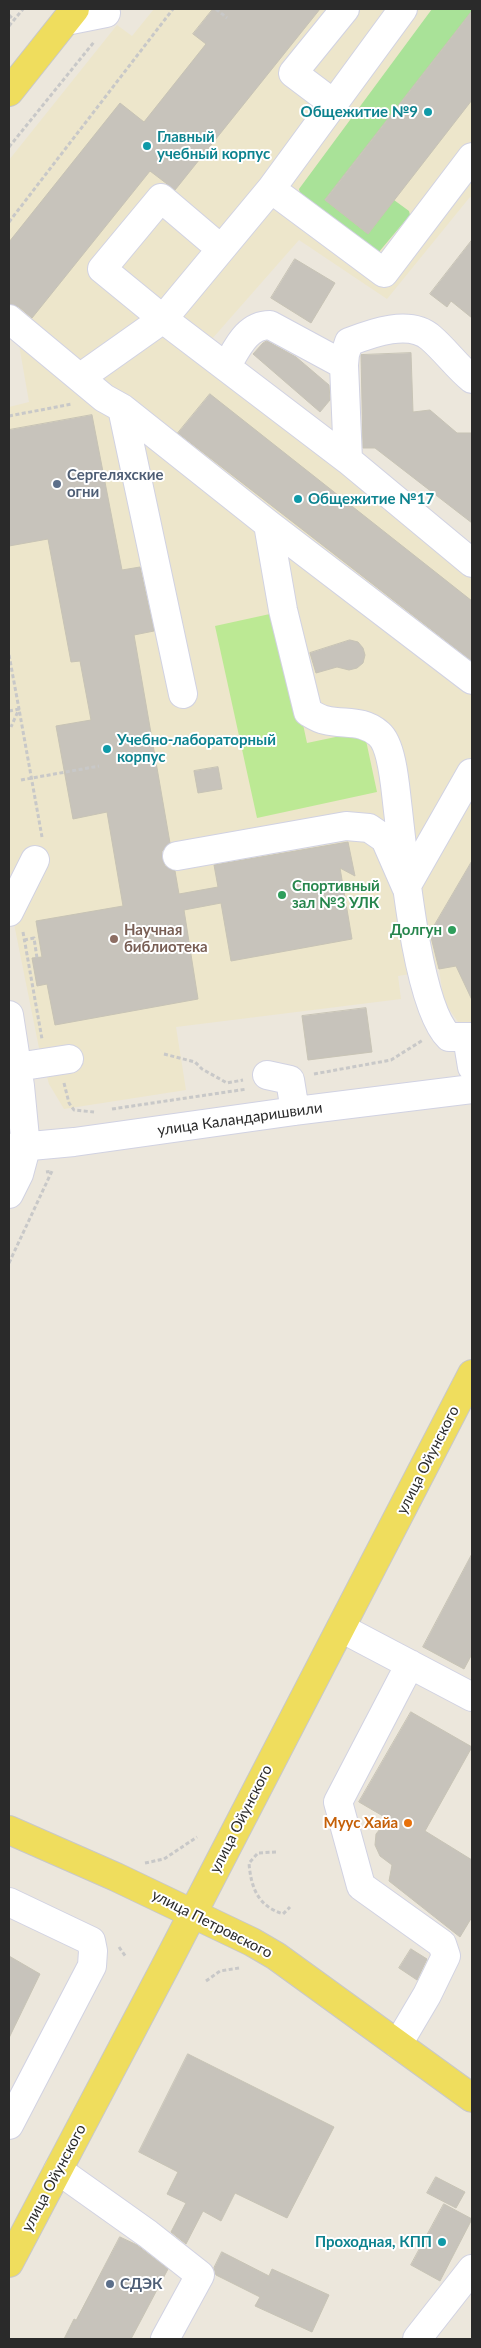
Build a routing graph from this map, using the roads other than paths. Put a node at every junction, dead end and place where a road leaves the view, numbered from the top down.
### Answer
1 (345, 9) edge
2 (403, 9) edge
3 (106, 14) dead end
4 (70, 15) edge
5 (9, 92) edge
6 (334, 104) junction
7 (472, 157) edge
8 (271, 189) junction
9 (221, 248) junction
10 (9, 319) edge
11 (163, 319) junction
12 (344, 365) junction
13 (226, 367) junction
14 (81, 377) junction
15 (472, 380) edge
16 (113, 403) junction
17 (348, 460) junction
18 (268, 524) junction
19 (472, 563) edge
20 (472, 680) edge
21 (183, 694) dead end
22 (471, 773) dead end
23 (40, 853) road end
24 (177, 856) dead end
25 (406, 887) junction
26 (15, 918) edge
27 (9, 1015) edge
28 (470, 1037) edge
29 (65, 1060) road end
30 (472, 1067) edge
31 (17, 1068) junction
32 (270, 1081) road end
33 (472, 1090) edge
34 (295, 1111) junction
35 (18, 1148) edge
36 (9, 1194) edge
37 (472, 1374) edge
38 (341, 1628) junction
39 (410, 1664) junction
40 (472, 1697) edge
41 (9, 1830) edge
42 (9, 1902) edge
43 (192, 1914) junction
44 (398, 2044) junction
45 (472, 2098) edge
46 (9, 2125) edge
47 (58, 2170) junction
48 (9, 2263) edge
49 (472, 2269) edge
50 (165, 2339) edge
51 (417, 2339) edge

1 - 6 street
2 - 6 street
3 - 4 street
4 - 5 main road
6 - 8 street
7 - 8 street
8 - 9 street
9 - 11 street
9 - 11 street
10 - 14 street
11 - 13 street
11 - 14 street
12 - 13 street
12 - 15 street
12 - 17 street
13 - 17 street
14 - 16 street
16 - 18 street
16 - 21 street
17 - 19 street
18 - 20 street
18 - 25 street
22 - 25 street
23 - 26 street
24 - 25 street
25 - 28 street
27 - 31 street
28 - 30 street
29 - 31 street
31 - 35 street
32 - 34 street
33 - 34 street, улица Каландаришвили
34 - 35 street, улица Каландаришвили
35 - 36 street
37 - 38 main road, улица Ойунского
38 - 39 street
38 - 43 main road, улица Ойунского
39 - 40 street
39 - 44 street
41 - 43 main road, улица Петровского
42 - 46 street
43 - 44 main road, улица Петровского
43 - 47 main road, улица Ойунского
44 - 45 main road, улица Петровского
47 - 48 main road, улица Ойунского
47 - 50 street
49 - 51 street

